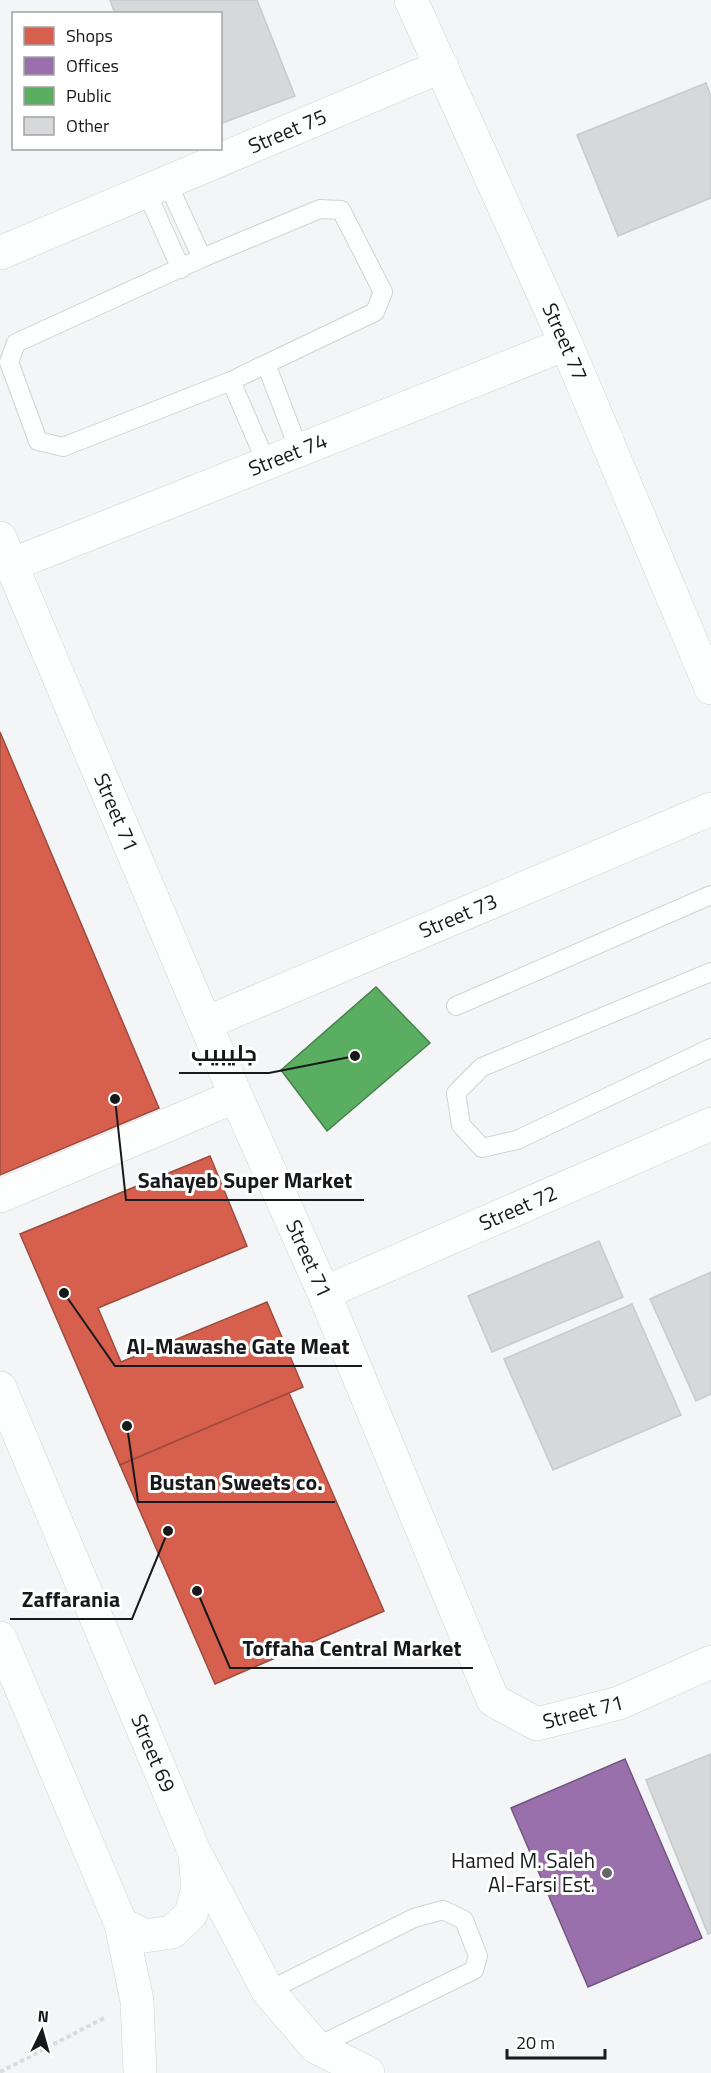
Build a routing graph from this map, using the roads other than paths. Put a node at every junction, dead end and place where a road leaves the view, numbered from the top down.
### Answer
1 (411, 0) edge
2 (442, 66) junction
3 (156, 187) junction
4 (0, 253) edge
5 (202, 258) junction
6 (181, 268) junction
7 (566, 344) junction
8 (266, 364) junction
9 (231, 381) junction
10 (299, 450) junction
11 (266, 462) junction
12 (6, 551) edge
13 (711, 688) edge
14 (711, 809) edge
15 (711, 895) edge
16 (711, 972) edge
17 (456, 1006) dead end
18 (206, 1023) junction
19 (711, 1048) edge
20 (236, 1096) junction
21 (711, 1124) edge
22 (0, 1196) edge
23 (324, 1293) junction
24 (0, 1388) edge
25 (0, 1638) edge
26 (711, 1662) edge
27 (194, 1851) junction
28 (121, 1924) junction
29 (268, 1991) junction
30 (316, 2046) junction
31 (140, 2073) edge
32 (368, 2073) edge

1 - 2 street, Street 77
2 - 3 street, Street 75
2 - 7 street, Street 77
3 - 4 street, Street 75
3 - 5 lane
3 - 6 lane
5 - 6 lane
5 - 8 lane
6 - 9 lane
7 - 10 street, Street 74
7 - 13 street, Street 77
8 - 9 lane
8 - 10 lane
9 - 11 lane
10 - 11 street, Street 74
11 - 12 street, Street 74
12 - 18 street, Street 71
14 - 18 street, Street 73
15 - 17 lane
16 - 19 lane
18 - 20 street, Street 71
20 - 22 street
20 - 23 street, Street 71
21 - 23 street, Street 72
23 - 26 street, Street 71
24 - 27 street, Street 69
25 - 28 street
27 - 28 street
27 - 29 street, Street 69
28 - 31 street
29 - 30 street, Street 69
29 - 30 lane
30 - 32 street, Street 69

